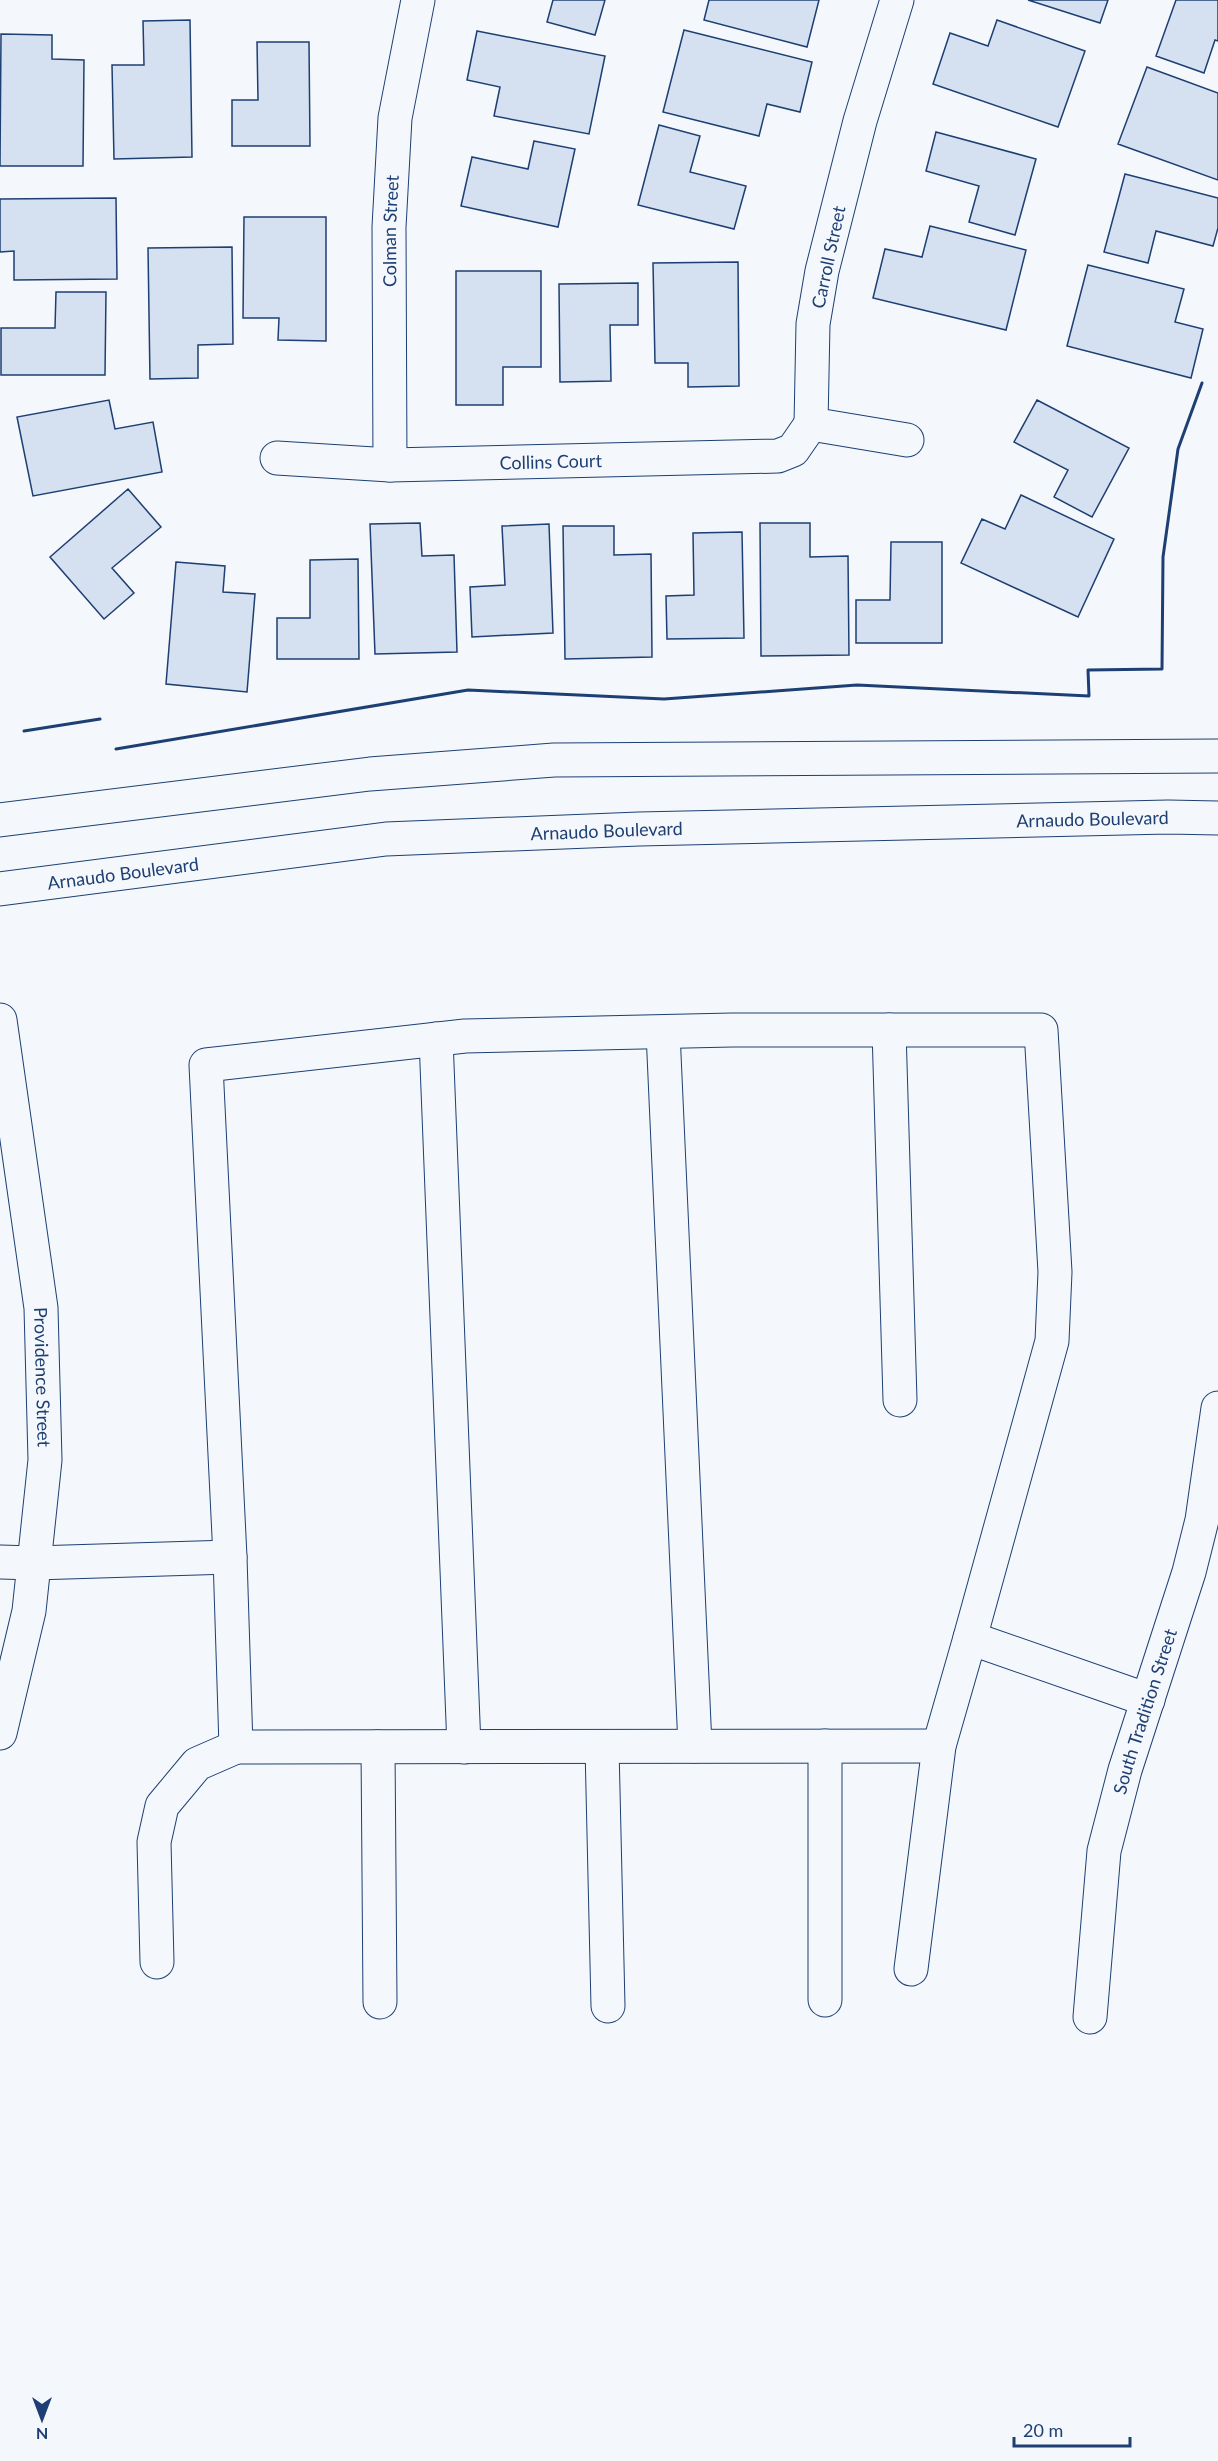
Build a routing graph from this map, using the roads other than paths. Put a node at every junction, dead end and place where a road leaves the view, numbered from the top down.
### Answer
1 (418, 0) edge
2 (897, 0) edge
3 (811, 424) junction
4 (907, 440) dead end
5 (277, 458) dead end
6 (390, 465) junction
7 (1218, 756) edge
8 (1218, 818) edge
9 (0, 820) edge
10 (0, 889) edge
11 (0, 1020) edge
12 (889, 1030) junction
13 (663, 1032) junction
14 (436, 1039) junction
15 (900, 1400) dead end
16 (1218, 1408) edge
17 (230, 1557) junction
18 (0, 1562) edge
19 (34, 1563) junction
20 (970, 1638) junction
21 (1148, 1700) junction
22 (0, 1733) edge
23 (695, 1746) junction
24 (825, 1746) junction
25 (939, 1746) junction
26 (236, 1747) junction
27 (378, 1747) junction
28 (464, 1747) junction
29 (602, 1747) junction
30 (157, 1962) dead end
31 (911, 1970) dead end
32 (825, 2000) dead end
33 (380, 2002) dead end
34 (608, 2006) dead end
35 (1090, 2017) dead end

1 - 6 street, Colman Street
2 - 3 street, Carroll Street
3 - 4 street
3 - 6 street, Collins Court
5 - 6 street, Collins Court
7 - 9 street
8 - 10 street, Arnaudo Boulevard
11 - 19 street, Providence Street
12 - 13 street
12 - 15 street
12 - 20 street
13 - 14 street
13 - 23 street
14 - 17 street
14 - 28 street
16 - 21 street, South Tradition Street
17 - 19 street
17 - 26 street
18 - 19 street
19 - 22 street, Providence Street
20 - 21 street
20 - 25 street
21 - 35 street, South Tradition Street
23 - 24 street
23 - 29 street
24 - 25 street
24 - 32 street
25 - 31 street
26 - 27 street
26 - 30 street
27 - 28 street
27 - 33 street
28 - 29 street
29 - 34 street

